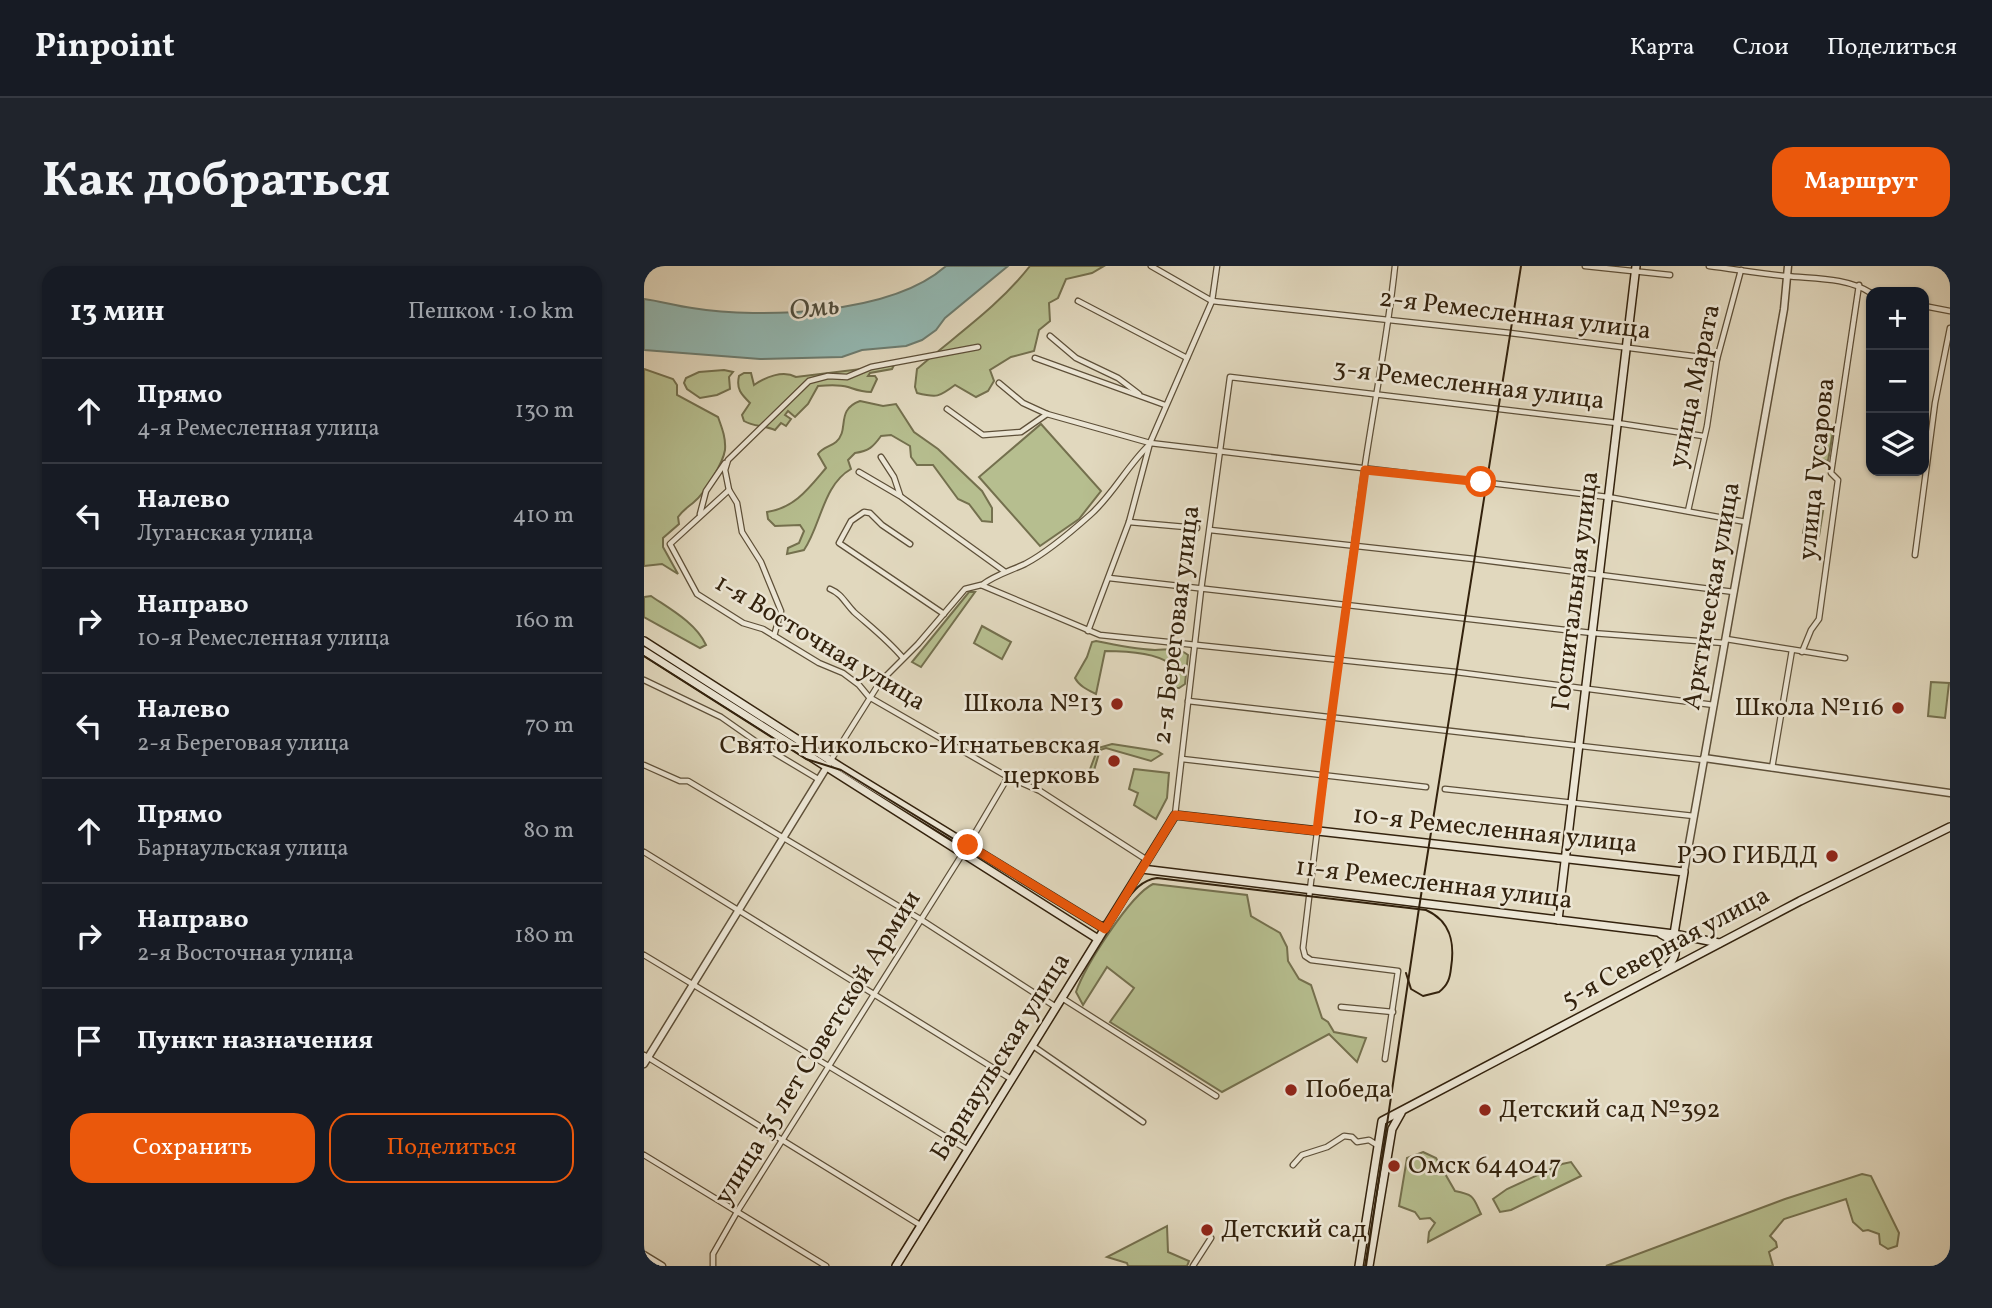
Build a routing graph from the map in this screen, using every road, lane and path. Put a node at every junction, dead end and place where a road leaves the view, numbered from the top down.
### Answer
1 (1151, 266) edge
2 (1217, 266) edge
3 (1395, 266) edge
4 (1586, 266) edge
5 (1709, 266) edge
6 (1788, 266) edge
7 (1636, 269) edge
8 (1741, 270) junction
9 (1670, 275) dead end
10 (1787, 277) junction
11 (1858, 285) junction
12 (1866, 290) edge
13 (1078, 301) dead end
14 (1212, 301) junction
15 (1929, 307) edge
16 (1950, 311) edge
17 (1389, 319) junction
18 (1950, 328) edge
19 (1050, 336) dead end
20 (1626, 346) junction
21 (978, 347) dead end
22 (1035, 358) dead end
23 (1187, 358) junction
24 (1717, 359) junction
25 (1230, 377) joint
26 (999, 383) dead end
27 (1375, 393) junction
28 (1143, 397) junction
29 (1165, 405) junction
30 (947, 409) dead end
31 (1047, 414) junction
32 (1617, 422) junction
33 (1703, 436) junction
34 (1150, 443) junction
35 (1219, 452) junction
36 (881, 457) dead end
37 (728, 460) junction
38 (1365, 470) junction
39 (859, 472) dead end
40 (729, 490) junction
41 (900, 496) junction
42 (1608, 497) junction
43 (1688, 511) junction
44 (700, 515) junction
45 (1129, 522) junction
46 (1746, 522) junction
47 (1196, 528) dead end
48 (1210, 530) junction
49 (910, 544) dead end
50 (1355, 547) junction
51 (1915, 555) dead end
52 (1005, 572) junction
53 (1599, 575) junction
54 (1109, 578) junction
55 (981, 585) junction
56 (830, 589) dead end
57 (1201, 590) junction
58 (1734, 592) junction
59 (1347, 603) junction
60 (944, 614) junction
61 (1088, 631) junction
62 (1592, 633) junction
63 (774, 636) junction
64 (644, 641) edge
65 (1726, 641) junction
66 (1195, 646) junction
67 (1793, 650) junction
68 (644, 651) edge
69 (1802, 652) junction
70 (1845, 657) dead end
71 (903, 658) junction
72 (1340, 661) junction
73 (644, 680) edge
74 (1586, 689) junction
75 (869, 697) junction
76 (1188, 701) junction
77 (1714, 705) junction
78 (751, 713) junction
79 (1330, 719) junction
80 (1579, 745) junction
81 (1182, 759) junction
82 (1704, 759) junction
83 (831, 760) junction
84 (644, 765) edge
85 (826, 768) junction
86 (1772, 768) junction
87 (1324, 775) junction
88 (1008, 777) junction
89 (818, 779) junction
90 (1426, 787) dead end
91 (1445, 789) dead end
92 (1950, 793) edge
93 (1572, 801) junction
94 (1175, 815) junction
95 (1694, 816) junction
96 (1950, 827) edge
97 (1317, 831) junction
98 (782, 838) junction
99 (968, 845) junction
100 (644, 852) edge
101 (964, 853) junction
102 (1566, 859) junction
103 (1147, 861) junction
104 (1142, 869) junction
105 (1684, 872) junction
106 (1310, 891) junction
107 (738, 910) junction
108 (920, 919) junction
109 (1558, 920) junction
110 (1105, 929) junction
111 (1657, 932) junction
112 (1674, 934) junction
113 (1098, 939) junction
114 (1720, 943) junction
115 (644, 955) edge
116 (1657, 976) junction
117 (692, 985) junction
118 (872, 995) junction
119 (1062, 998) junction
120 (1340, 1007) dead end
121 (1056, 1008) junction
122 (1392, 1012) junction
123 (1033, 1046) junction
124 (645, 1059) edge
125 (1385, 1059) dead end
126 (828, 1066) junction
127 (1012, 1080) junction
128 (1216, 1096) dead end
129 (1404, 1110) junction
130 (1143, 1122) dead end
131 (783, 1140) junction
132 (1377, 1144) junction
133 (968, 1150) junction
134 (644, 1155) edge
135 (1293, 1165) dead end
136 (1368, 1208) junction
137 (1378, 1209) junction
138 (737, 1212) junction
139 (921, 1226) junction
140 (1211, 1238) dead end
141 (644, 1255) edge
142 (662, 1266) edge
143 (713, 1266) edge
144 (826, 1266) edge
145 (896, 1266) edge
146 (1193, 1266) edge
147 (1359, 1266) edge
148 (1369, 1266) edge

1 - 14 street, 2-я Ремесленная улица
2 - 14 street
3 - 17 street
4 - 7 street
5 - 8 street
6 - 10 street, Арктическая улица
7 - 9 street
7 - 20 main road, Госпитальная улица
8 - 10 street
8 - 24 street, улица Марата
10 - 11 street
10 - 46 street, Арктическая улица
11 - 12 street
11 - 69 street, улица Гусарова
13 - 23 street
14 - 17 street, 2-я Ремесленная улица
14 - 23 street
15 - 16 street
17 - 20 street, 2-я Ремесленная улица
17 - 27 street
18 - 51 street
19 - 28 street
20 - 24 street, 2-я Ремесленная улица
20 - 32 main road, Госпитальная улица
21 - 37 street
22 - 28 street
23 - 29 street
24 - 33 street, улица Марата
25 - 27 street, 3-я Ремесленная улица
25 - 35 street, 2-я Береговая улица
26 - 31 street
27 - 32 street, 3-я Ремесленная улица
27 - 38 street
28 - 29 street
29 - 34 street
30 - 31 street
31 - 34 street
32 - 33 street, 3-я Ремесленная улица
32 - 42 main road, Госпитальная улица
33 - 43 street, улица Марата
34 - 35 street
34 - 45 street
34 - 52 street
35 - 38 street
35 - 48 street, 2-я Береговая улица
36 - 41 street
37 - 40 street
37 - 44 street
38 - 42 street
38 - 50 street
39 - 41 street
40 - 44 street
40 - 63 street
41 - 52 street
42 - 43 street
42 - 53 main road, Госпитальная улица
43 - 46 street
44 - 63 street, 1-я Восточная улица
45 - 47 street
45 - 54 street
46 - 58 street, Арктическая улица
48 - 50 street
48 - 57 street, 2-я Береговая улица
49 - 60 street
50 - 53 street
50 - 59 street
52 - 55 street
53 - 58 street
53 - 62 main road, Госпитальная улица
54 - 57 street
54 - 61 street
55 - 60 street
55 - 61 street
56 - 71 street
57 - 59 street
57 - 66 street, 2-я Береговая улица
58 - 65 street, Арктическая улица
59 - 62 street
59 - 72 street
60 - 71 street
61 - 66 street
62 - 65 street
62 - 74 main road, Госпитальная улица
63 - 75 street, 1-я Восточная улица
64 - 78 main road
65 - 67 street
65 - 77 street, Арктическая улица
66 - 72 street
66 - 76 street, 2-я Береговая улица
67 - 69 street
67 - 86 street
68 - 78 main road
69 - 70 street
71 - 75 street
72 - 74 street
72 - 79 street
73 - 89 street
74 - 77 street
74 - 80 main road, Госпитальная улица
75 - 83 street
75 - 88 street, 1-я Восточная улица
76 - 79 street
76 - 81 street, 2-я Береговая улица
77 - 82 street, Арктическая улица
78 - 83 main road
78 - 85 main road
79 - 80 street
79 - 87 street
80 - 82 street
80 - 93 main road, Госпитальная улица
81 - 87 street
81 - 94 street, 2-я Береговая улица
82 - 86 street
82 - 95 street, Арктическая улица
83 - 85 street
83 - 99 main road
84 - 98 street
85 - 89 street
85 - 101 main road
86 - 92 street
87 - 90 street
87 - 97 street
88 - 99 street
88 - 103 street, 1-я Восточная улица
89 - 98 street
91 - 93 street
93 - 95 street
93 - 102 main road, Госпитальная улица
94 - 97 main road, 10-я Ремесленная улица
94 - 103 main road, 2-я Береговая улица
95 - 105 street, Арктическая улица
96 - 114 main road, 5-я Северная улица
97 - 102 main road, 10-я Ремесленная улица
97 - 106 street
98 - 107 street
98 - 108 street
99 - 110 main road
100 - 107 street
101 - 108 street, улица 35 лет Советской Армии
101 - 113 main road
102 - 105 main road, 10-я Ремесленная улица
102 - 109 main road, Госпитальная улица
103 - 104 main road, 2-я Береговая улица
104 - 106 main road, 11-я Ремесленная улица
104 - 110 main road, Барнаульская улица
105 - 112 main road, Арктическая улица
106 - 109 main road, 11-я Ремесленная улица
106 - 122 street
107 - 117 street
107 - 118 street
108 - 118 street, улица 35 лет Советской Армии
108 - 121 street
109 - 111 main road, 11-я Ремесленная улица
110 - 113 main road, Барнаульская улица
111 - 112 main road, 11-я Ремесленная улица
111 - 116 main road
112 - 114 main road, 11-я Ремесленная улица
113 - 119 main road, Барнаульская улица
114 - 116 main road, 5-я Северная улица
115 - 117 street
116 - 129 main road, 5-я Северная улица
117 - 124 street
117 - 126 street
118 - 126 street, улица 35 лет Советской Армии
118 - 127 street
119 - 121 main road, Барнаульская улица
119 - 128 street
120 - 122 street
121 - 123 main road, Барнаульская улица
122 - 125 street
123 - 127 main road, Барнаульская улица
123 - 130 street
124 - 131 street
126 - 131 street, улица 35 лет Советской Армии
126 - 133 street
127 - 133 main road, Барнаульская улица
129 - 132 main road, 5-я Северная улица
129 - 137 main road
131 - 138 street, улица 35 лет Советской Армии
131 - 139 street
132 - 135 street
132 - 136 main road
133 - 139 main road, Барнаульская улица
134 - 138 street
136 - 137 main road
136 - 147 main road
137 - 148 main road
138 - 143 street, улица 35 лет Советской Армии
138 - 144 street
139 - 145 main road, Барнаульская улица
140 - 146 street
141 - 142 street

